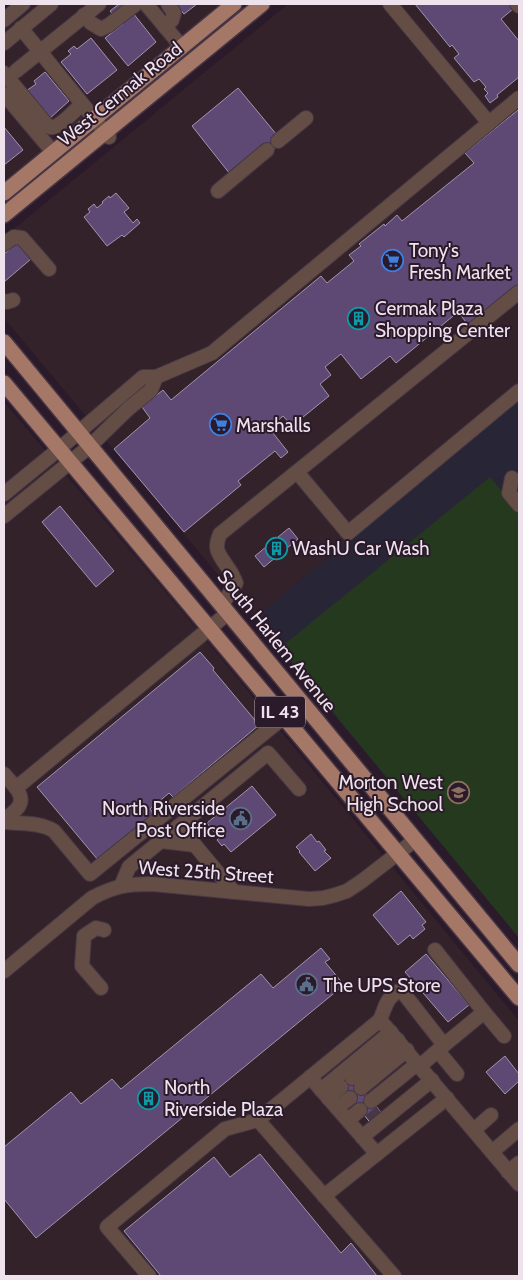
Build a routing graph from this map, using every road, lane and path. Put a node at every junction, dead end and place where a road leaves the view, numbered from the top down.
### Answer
1 (23, 4) edge
2 (51, 4) edge
3 (99, 4) edge
4 (136, 4) edge
5 (146, 4) edge
6 (168, 4) edge
7 (234, 4) edge
8 (262, 4) edge
9 (390, 4) edge
10 (84, 16) junction
11 (4, 20) edge
12 (165, 27) junction
13 (22, 28) junction
14 (4, 43) edge
15 (182, 47) junction
16 (39, 52) junction
17 (10, 72) edge
18 (4, 94) edge
19 (519, 98) edge
20 (82, 104) junction
21 (306, 118) dead end
22 (94, 119) junction
23 (489, 123) junction
24 (107, 134) junction
25 (53, 152) junction
26 (218, 191) dead end
27 (4, 193) edge
28 (4, 215) edge
29 (4, 244) edge
30 (49, 269) dead end
31 (519, 292) edge
32 (4, 342) edge
33 (156, 377) junction
34 (4, 383) edge
35 (519, 390) edge
36 (78, 433) junction
37 (90, 446) junction
38 (59, 449) junction
39 (70, 462) junction
40 (297, 472) junction
41 (512, 478) dead end
42 (4, 494) edge
43 (519, 505) edge
44 (4, 516) edge
45 (225, 609) junction
46 (210, 628) junction
47 (284, 717) junction
48 (4, 774) edge
49 (16, 788) junction
50 (299, 789) dead end
51 (4, 821) edge
52 (179, 826) junction
53 (415, 840) junction
54 (160, 841) junction
55 (195, 845) junction
56 (398, 854) junction
57 (121, 886) junction
58 (234, 892) junction
59 (104, 930) dead end
60 (435, 950) dead end
61 (519, 965) edge
62 (4, 971) edge
63 (101, 988) dead end
64 (519, 998) edge
65 (484, 1012) junction
66 (380, 1020) junction
67 (504, 1036) dead end
68 (399, 1041) junction
69 (441, 1048) junction
70 (424, 1071) junction
71 (457, 1074) dead end
72 (310, 1077) junction
73 (357, 1083) dead end
74 (346, 1092) dead end
75 (447, 1098) junction
76 (329, 1099) junction
77 (372, 1101) tunnel mouth
78 (360, 1110) tunnel mouth
79 (381, 1112) tunnel mouth
80 (491, 1115) dead end
81 (258, 1120) junction
82 (348, 1120) junction
83 (370, 1122) tunnel mouth
84 (519, 1129) edge
85 (474, 1130) junction
86 (360, 1134) junction
87 (492, 1152) junction
88 (377, 1154) junction
89 (514, 1167) edge
90 (519, 1184) edge
91 (324, 1196) junction
92 (149, 1276) edge
93 (394, 1276) edge

1 - 11 street
2 - 13 street
3 - 10 street
4 - 10 street
5 - 12 street
6 - 12 street
7 - 15 main road, West Cermak Road
8 - 24 main road, West Cermak Road
9 - 23 street
10 - 16 street
12 - 15 street
13 - 14 street
13 - 16 street
15 - 22 main road, West Cermak Road
16 - 17 street
16 - 20 street
17 - 20 street
18 - 25 street
19 - 23 street
20 - 22 street
21 - 26 street
22 - 24 street
22 - 25 main road, West Cermak Road
23 - 33 street
24 - 28 main road, West Cermak Road
25 - 27 main road, West Cermak Road
29 - 30 street
31 - 40 street
32 - 36 main road, South Harlem Avenue / IL 43
33 - 36 street
33 - 37 street
34 - 38 main road, IL 43
35 - 40 street
36 - 37 main road, South Harlem Avenue / IL 43
36 - 38 street
37 - 39 street
37 - 45 main road, South Harlem Avenue / IL 43
38 - 39 main road, IL 43
38 - 42 street
39 - 44 street
39 - 46 main road, IL 43
40 - 45 street
41 - 43 street
45 - 46 street
45 - 53 main road, South Harlem Avenue / IL 43
46 - 47 main road, IL 43
46 - 49 street
47 - 51 street
47 - 56 main road, IL 43
48 - 49 street
49 - 51 street
50 - 52 street
52 - 54 street
52 - 55 street
53 - 56 street, West 25th Street
53 - 61 main road, South Harlem Avenue / IL 43
54 - 55 street
54 - 57 street
55 - 58 street
56 - 58 street, West 25th Street
56 - 64 main road, IL 43
57 - 58 street, West 25th Street
57 - 62 street, West 25th Street
59 - 63 street
60 - 65 street
65 - 67 street
65 - 69 street
66 - 68 street
66 - 69 street
66 - 72 street
68 - 70 street
68 - 73 street
68 - 76 street
69 - 70 street
69 - 71 street
70 - 75 street
70 - 77 street
70 - 79 street
70 - 86 street
72 - 76 street
72 - 81 street
74 - 76 street
75 - 85 street
75 - 88 street
76 - 82 street
78 - 82 street
80 - 85 street
81 - 91 street
81 - 92 street
82 - 86 street
83 - 86 street
84 - 87 street
85 - 87 street
86 - 88 street
87 - 89 street
88 - 91 street
89 - 90 street
91 - 93 street

